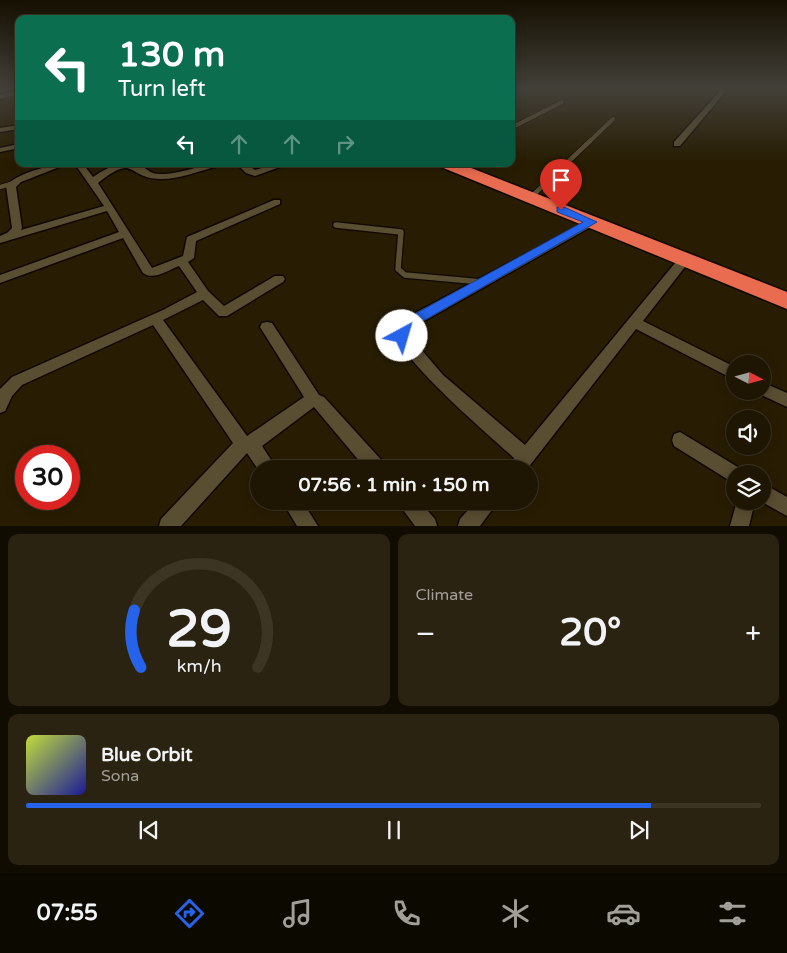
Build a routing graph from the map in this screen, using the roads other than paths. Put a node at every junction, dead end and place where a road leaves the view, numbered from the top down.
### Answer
1 (541, 113) edge
2 (704, 113) edge
3 (613, 119) dead end
4 (515, 126) edge
5 (15, 128) edge
6 (0, 130) edge
7 (677, 144) dead end
8 (15, 147) edge
9 (0, 150) edge
10 (55, 167) edge
11 (81, 167) edge
12 (120, 167) edge
13 (134, 167) edge
14 (205, 167) edge
15 (244, 167) edge
16 (274, 167) edge
17 (454, 167) edge
18 (93, 182) junction
19 (14, 183) junction
20 (0, 187) edge
21 (530, 198) junction
22 (277, 202) dead end
23 (109, 207) junction
24 (592, 222) junction
25 (336, 225) dead end
26 (125, 234) junction
27 (11, 235) junction
28 (0, 240) edge
29 (684, 260) junction
30 (182, 261) junction
31 (0, 279) edge
32 (279, 279) dead end
33 (483, 282) junction
34 (204, 294) junction
35 (787, 301) edge
36 (155, 318) junction
37 (634, 322) junction
38 (267, 327) dead end
39 (726, 369) edge
40 (771, 392) edge
41 (314, 400) junction
42 (787, 400) edge
43 (0, 406) edge
44 (680, 440) dead end
45 (247, 443) junction
46 (526, 457) junction
47 (261, 460) edge
48 (370, 460) edge
49 (524, 460) edge
50 (726, 468) edge
51 (771, 497) edge
52 (787, 507) edge
53 (297, 510) edge
54 (415, 510) edge
55 (480, 510) edge
56 (743, 510) edge
57 (168, 526) edge
58 (309, 526) edge
59 (428, 526) edge
60 (467, 526) edge
61 (739, 526) edge

1 - 4 lane
2 - 7 street
3 - 21 lane
5 - 6 street
8 - 9 street
10 - 19 street
11 - 18 street
12 - 18 street
13 - 14 street
15 - 16 street
17 - 21 highway
18 - 23 street
19 - 20 lane
19 - 27 street
21 - 24 highway
22 - 30 street
23 - 26 street
23 - 27 street
24 - 29 highway
24 - 33 street
25 - 33 lane
26 - 30 street
26 - 31 street
27 - 28 street
29 - 35 highway
29 - 37 street
30 - 34 street
32 - 34 street
33 - 46 street
34 - 36 street
36 - 43 street
36 - 45 street
37 - 39 street
37 - 46 street
38 - 41 street
40 - 42 street
41 - 45 street
41 - 48 street
44 - 50 street
45 - 47 street
45 - 57 street
46 - 49 street
51 - 52 street
53 - 58 street
54 - 59 street
55 - 60 street
56 - 61 street

